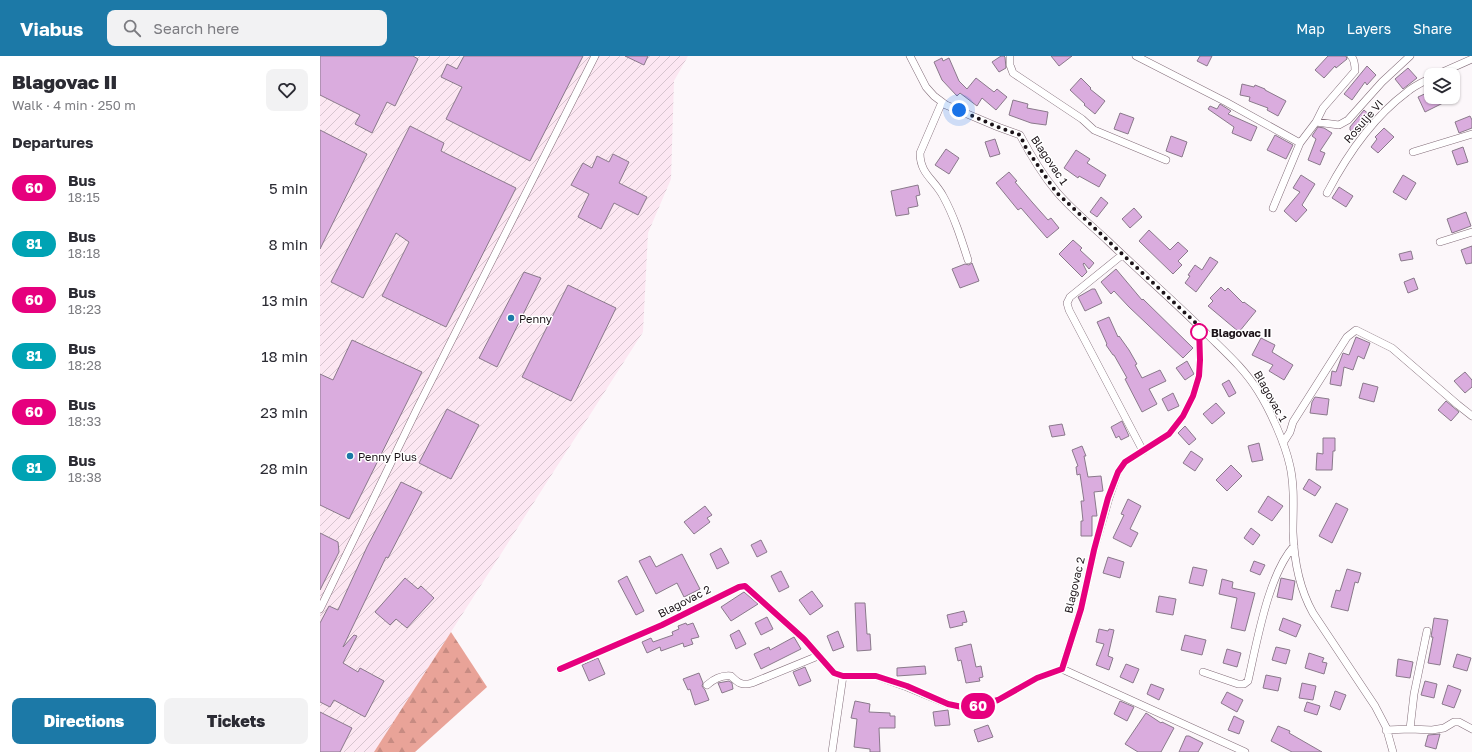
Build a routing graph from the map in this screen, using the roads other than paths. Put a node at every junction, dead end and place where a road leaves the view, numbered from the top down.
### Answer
1 (594, 56) edge
2 (910, 56) edge
3 (1010, 56) edge
4 (1136, 56) edge
5 (1351, 56) edge
6 (1410, 56) edge
7 (1472, 59) edge
8 (1452, 68) edge
9 (1424, 82) edge
10 (942, 102) junction
11 (1316, 122) junction
12 (1472, 134) edge
13 (1300, 143) junction
14 (1413, 152) dead end
15 (1166, 160) dead end
16 (1327, 193) dead end
17 (1273, 208) dead end
18 (1472, 232) edge
19 (1440, 242) dead end
20 (1122, 255) junction
21 (968, 260) dead end
22 (1199, 326) junction
23 (1472, 416) edge
24 (1283, 443) junction
25 (1143, 451) junction
26 (1294, 546) junction
27 (320, 609) edge
28 (1427, 631) dead end
29 (818, 656) junction
30 (560, 669) dead end
31 (1062, 669) junction
32 (1203, 672) dead end
33 (843, 676) junction
34 (707, 684) dead end
35 (1410, 729) junction
36 (1472, 729) edge
37 (1386, 730) junction
38 (832, 752) edge
39 (1245, 752) edge
40 (1392, 752) edge

1 - 27 street
2 - 10 street, Blagovac 1
3 - 15 street
4 - 13 street
5 - 11 street
6 - 11 street
7 - 8 street
9 - 16 street, Rosulje VI
10 - 20 street, Blagovac 1
10 - 21 street
11 - 13 street
12 - 14 street
13 - 17 street
18 - 19 street
20 - 22 street, Blagovac 1
20 - 25 street
22 - 24 street, Blagovac 1
22 - 25 street, Blagovac 2
23 - 24 street
24 - 26 street, Blagovac 1
25 - 31 street, Blagovac 2
26 - 32 street
26 - 37 street, Blagovac 1
28 - 35 street
29 - 30 street, Blagovac 2
29 - 33 street, Blagovac 2
29 - 34 street
31 - 33 street
31 - 39 street
33 - 38 street
35 - 36 street
35 - 37 street
37 - 40 street, Blagovac 1

